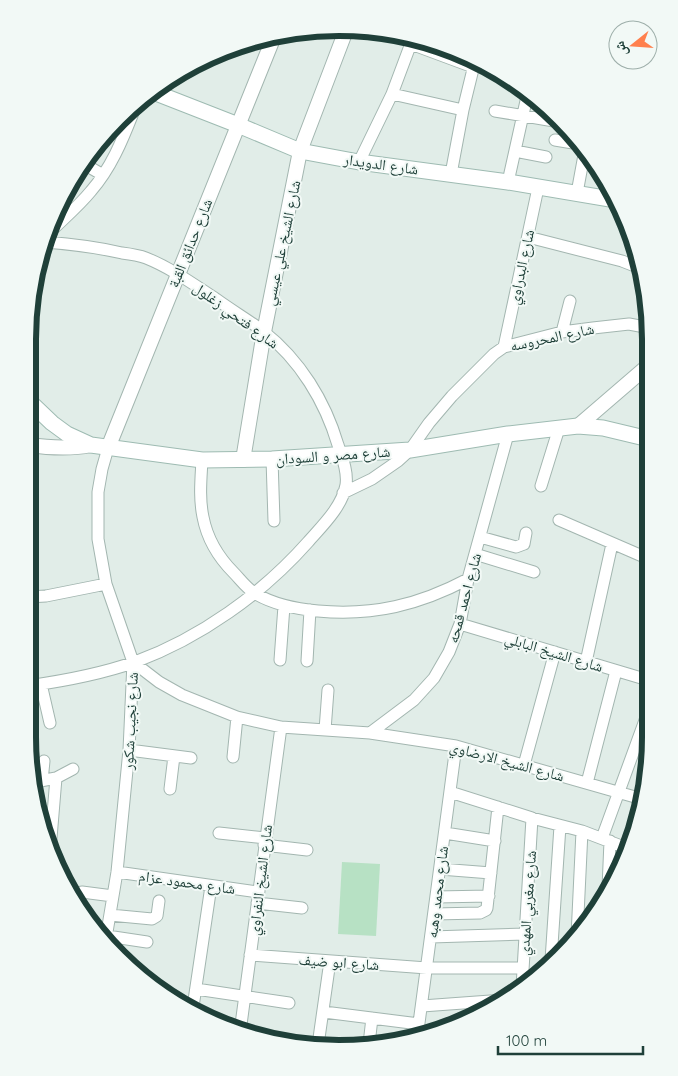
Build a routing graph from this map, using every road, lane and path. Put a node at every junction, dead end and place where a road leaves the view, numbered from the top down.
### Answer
1 (344, 36) edge
2 (271, 44) edge
3 (410, 45) edge
4 (473, 66) edge
5 (164, 92) edge
6 (392, 94) junction
7 (526, 101) edge
8 (463, 110) junction
9 (495, 111) dead end
10 (523, 116) junction
11 (547, 119) edge
12 (130, 120) edge
13 (238, 124) junction
14 (555, 140) dead end
15 (569, 142) edge
16 (300, 151) junction
17 (515, 152) junction
18 (546, 157) dead end
19 (583, 160) edge
20 (360, 162) junction
21 (90, 167) edge
22 (451, 174) junction
23 (103, 175) junction
24 (508, 182) junction
25 (538, 188) junction
26 (577, 193) junction
27 (607, 198) edge
28 (59, 223) edge
29 (528, 237) junction
30 (52, 243) edge
31 (632, 265) edge
32 (178, 274) junction
33 (570, 301) dead end
34 (641, 326) edge
35 (264, 332) junction
36 (562, 332) junction
37 (504, 347) junction
38 (642, 371) edge
39 (36, 408) edge
40 (578, 426) junction
41 (560, 428) junction
42 (508, 434) junction
43 (642, 437) edge
44 (91, 445) junction
45 (36, 446) edge
46 (108, 448) junction
47 (410, 450) junction
48 (341, 455) junction
49 (272, 459) junction
50 (202, 460) junction
51 (243, 460) junction
52 (541, 486) dead end
53 (343, 492) junction
54 (559, 520) dead end
55 (274, 521) dead end
56 (526, 533) dead end
57 (480, 537) junction
58 (612, 544) junction
59 (475, 554) junction
60 (642, 556) edge
61 (534, 572) dead end
62 (468, 579) junction
63 (106, 584) junction
64 (254, 593) junction
65 (36, 597) edge
66 (284, 606) junction
67 (310, 610) junction
68 (460, 624) junction
69 (555, 652) junction
70 (280, 660) dead end
71 (307, 661) dead end
72 (133, 662) junction
73 (586, 662) junction
74 (616, 671) junction
75 (642, 678) edge
76 (41, 684) junction
77 (36, 685) edge
78 (328, 690) dead end
79 (237, 717) junction
80 (50, 723) dead end
81 (281, 727) junction
82 (642, 729) edge
83 (325, 730) junction
84 (370, 734) junction
85 (456, 746) junction
86 (129, 750) junction
87 (174, 756) junction
88 (232, 757) dead end
89 (191, 758) dead end
90 (44, 761) dead end
91 (524, 765) junction
92 (73, 769) dead end
93 (39, 778) edge
94 (56, 778) junction
95 (40, 782) edge
96 (587, 783) junction
97 (170, 789) dead end
98 (450, 792) junction
99 (620, 792) junction
100 (636, 797) edge
101 (498, 807) junction
102 (532, 818) junction
103 (560, 826) junction
104 (582, 831) junction
105 (51, 832) edge
106 (219, 833) dead end
107 (444, 834) junction
108 (606, 840) junction
109 (495, 841) junction
110 (265, 842) junction
111 (622, 846) edge
112 (307, 850) dead end
113 (440, 868) junction
114 (116, 872) junction
115 (491, 873) junction
116 (608, 877) edge
117 (211, 886) junction
118 (82, 892) dead end
119 (113, 896) junction
120 (436, 897) junction
121 (258, 898) junction
122 (159, 901) dead end
123 (488, 902) junction
124 (302, 908) dead end
125 (434, 914) junction
126 (110, 915) junction
127 (578, 923) edge
128 (107, 932) edge
129 (525, 934) junction
130 (431, 937) junction
131 (112, 938) edge
132 (147, 942) dead end
133 (552, 952) edge
134 (250, 955) junction
135 (330, 961) junction
136 (427, 968) junction
137 (523, 968) junction
138 (523, 977) edge
139 (196, 989) junction
140 (245, 996) junction
141 (486, 1001) edge
142 (194, 1002) edge
143 (289, 1003) dead end
144 (422, 1006) junction
145 (324, 1012) junction
146 (372, 1018) junction
147 (241, 1024) edge
148 (420, 1024) junction
149 (419, 1028) edge
150 (370, 1038) edge
151 (319, 1039) edge

1 - 16 street, شارع الشيخ علي عيسي
2 - 13 street, شارع حدائق القبة
3 - 6 street
4 - 8 street
5 - 13 main road, شارع الدويدار
6 - 8 street
6 - 20 street
7 - 10 street
8 - 22 street
9 - 10 street
10 - 11 street
10 - 17 street
12 - 23 street
13 - 16 main road, شارع الدويدار
13 - 32 street, شارع حدائق القبة
14 - 15 street
16 - 20 main road, شارع الدويدار
16 - 35 street, شارع الشيخ علي عيسي
17 - 18 street
17 - 24 street
19 - 26 street
20 - 22 main road, شارع الدويدار
21 - 23 street
22 - 24 main road, شارع الدويدار
23 - 28 street
24 - 25 main road, شارع الدويدار
25 - 26 main road, شارع الدويدار
25 - 29 street, شارع البدراوي
26 - 27 main road, شارع الدويدار
29 - 31 street
29 - 37 street, شارع البدراوي
30 - 32 street, شارع فتحي زغلول
32 - 35 street, شارع فتحي زغلول
32 - 46 street, شارع حدائق القبة
33 - 36 street
34 - 36 street, شارع المحروسه
35 - 48 street, شارع فتحي زغلول
35 - 51 street, شارع الشيخ علي عيسي
36 - 37 street, شارع المحروسه
37 - 47 street, شارع المحروسه
38 - 40 street
39 - 44 main road, شارع مصر و السودان
40 - 41 main road, شارع مصر و السودان
40 - 43 main road, شارع مصر و السودان
41 - 42 main road, شارع مصر و السودان
41 - 52 street
42 - 47 main road, شارع مصر و السودان
42 - 57 street, شارع احمد قمحه
44 - 45 street
44 - 46 main road, شارع مصر و السودان
46 - 50 main road, شارع مصر و السودان
46 - 63 street, شارع نجيب شكور
47 - 48 main road, شارع مصر و السودان
47 - 53 street, شارع المحروسه
48 - 49 main road, شارع مصر و السودان
48 - 53 street, شارع فتحي زغلول
49 - 51 main road, شارع مصر و السودان
49 - 55 street
50 - 51 main road, شارع مصر و السودان
50 - 64 street
53 - 64 street
54 - 58 street
56 - 57 street
57 - 59 street, شارع احمد قمحه
58 - 60 street
58 - 73 street
59 - 61 street
59 - 62 street, شارع احمد قمحه
62 - 67 street
62 - 68 street, شارع احمد قمحه
63 - 65 street
63 - 72 street, شارع نجيب شكور
64 - 66 street
64 - 72 street
66 - 67 street
66 - 70 street
67 - 71 street
68 - 69 street, شارع الشيخ البابلي
68 - 84 street, شارع احمد قمحه
69 - 73 street, شارع الشيخ البابلي
69 - 91 street
72 - 76 street
72 - 79 street, شارع الشيخ الارضاوي
72 - 86 street, شارع نجيب شكور
73 - 74 street, شارع الشيخ البابلي
74 - 75 street, شارع الشيخ البابلي
74 - 96 street
76 - 77 street
76 - 80 street
78 - 83 street
79 - 81 street, شارع الشيخ الارضاوي
79 - 88 street
81 - 83 street, شارع الشيخ الارضاوي
81 - 110 street, شارع الشيخ النفراوي
82 - 99 street
83 - 84 street, شارع الشيخ الارضاوي
84 - 85 street, شارع الشيخ الارضاوي
85 - 91 street, شارع الشيخ الارضاوي
85 - 98 street, شارع محمد وهبه
86 - 87 street
86 - 114 street, شارع نجيب شكور
87 - 89 street
87 - 97 street
90 - 93 street
91 - 96 street, شارع الشيخ الارضاوي
92 - 94 street
94 - 95 street
94 - 105 street
96 - 99 street, شارع الشيخ الارضاوي
98 - 101 street
98 - 107 street, شارع محمد وهبه
99 - 100 street, شارع الشيخ الارضاوي
99 - 108 street
101 - 102 street
101 - 109 street
102 - 103 street
102 - 129 street, شارع مغربي المهدي
103 - 104 street
103 - 133 street
104 - 108 street
104 - 127 street
106 - 110 street
107 - 109 street
107 - 113 street, شارع محمد وهبه
108 - 111 street
108 - 116 street
109 - 115 street
110 - 112 street
110 - 121 street, شارع الشيخ النفراوي
113 - 115 street
113 - 120 street, شارع محمد وهبه
114 - 117 street, شارع محمود عزام
114 - 119 street, شارع نجيب شكور
115 - 123 street
117 - 121 street, شارع محمود عزام
117 - 139 street
118 - 119 street
119 - 126 street, شارع نجيب شكور
120 - 123 street
120 - 125 street, شارع محمد وهبه
121 - 124 street, شارع محمود عزام
121 - 134 street, شارع الشيخ النفراوي
122 - 126 street
123 - 125 street
125 - 130 street, شارع محمد وهبه
126 - 128 street, شارع نجيب شكور
129 - 130 street
129 - 137 street, شارع مغربي المهدي
130 - 136 street, شارع محمد وهبه
131 - 132 street
134 - 135 street, شارع ابو ضيف
134 - 140 street, شارع الشيخ النفراوي
135 - 136 street, شارع ابو ضيف
135 - 145 street
136 - 137 street, شارع ابو ضيف
136 - 144 street, شارع محمد وهبه
137 - 138 street, شارع مغربي المهدي
139 - 140 street
139 - 142 street
140 - 143 street
140 - 147 street, شارع الشيخ النفراوي
141 - 144 street
144 - 148 street, شارع محمد وهبه
145 - 146 street
145 - 151 street
146 - 148 street
146 - 150 street
148 - 149 street, شارع محمد وهبه

